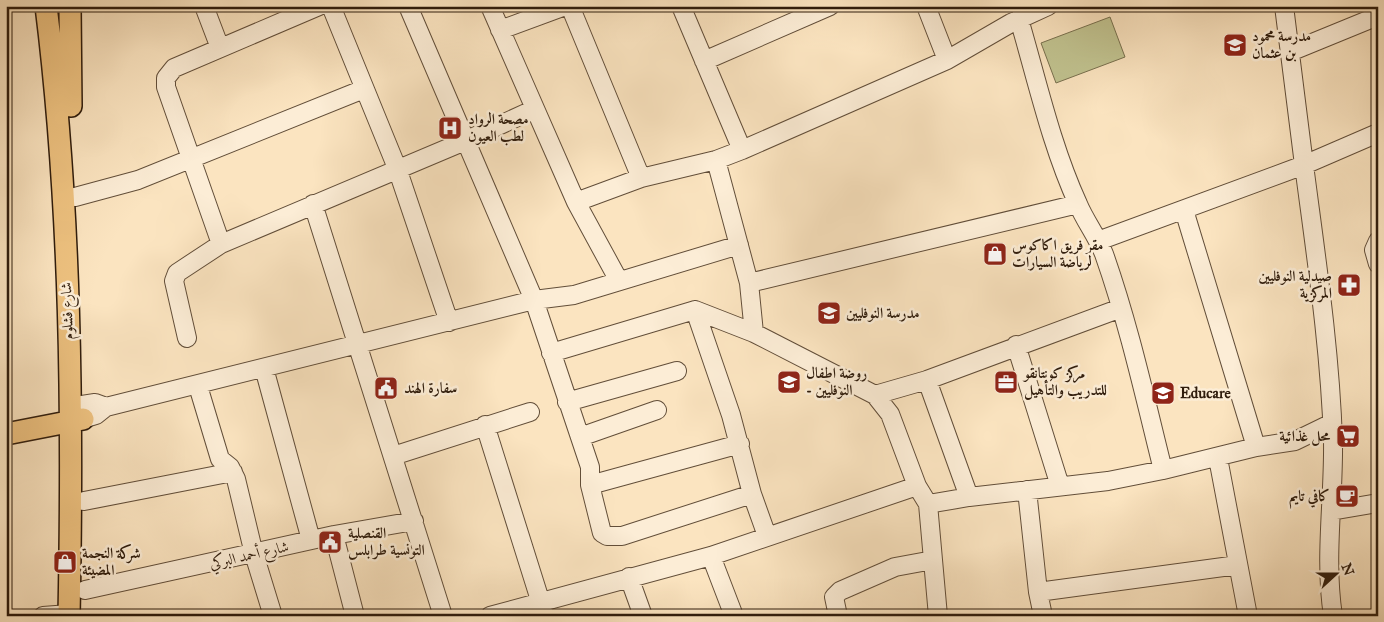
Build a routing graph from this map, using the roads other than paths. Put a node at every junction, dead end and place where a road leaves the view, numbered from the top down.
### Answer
1 (46, 6) edge
2 (53, 6) edge
3 (61, 6) edge
4 (70, 6) edge
5 (204, 6) edge
6 (408, 6) edge
7 (490, 6) edge
8 (565, 6) edge
9 (570, 6) edge
10 (681, 6) edge
11 (830, 6) edge
12 (926, 6) edge
13 (1048, 6) edge
14 (1284, 6) edge
15 (323, 9) edge
16 (1378, 16) edge
17 (1019, 19) junction
18 (500, 30) junction
19 (220, 48) junction
20 (1290, 52) junction
21 (947, 60) junction
22 (704, 61) junction
23 (364, 89) junction
24 (535, 109) junction
25 (1378, 133) edge
26 (465, 141) junction
27 (742, 150) junction
28 (190, 160) junction
29 (716, 160) junction
30 (1304, 166) junction
31 (397, 168) junction
32 (641, 178) junction
33 (75, 197) junction
34 (576, 202) junction
35 (313, 204) junction
36 (1078, 204) junction
37 (1184, 210) junction
38 (1098, 241) junction
39 (1377, 243) edge
40 (221, 244) junction
41 (740, 245) junction
42 (1378, 264) edge
43 (619, 282) junction
44 (749, 283) junction
45 (534, 300) junction
46 (1121, 308) junction
47 (695, 310) junction
48 (449, 322) junction
49 (754, 333) junction
50 (187, 338) dead end
51 (358, 343) junction
52 (1016, 345) junction
53 (551, 354) junction
54 (264, 368) junction
55 (677, 371) dead end
56 (927, 380) junction
57 (198, 386) junction
58 (875, 395) junction
59 (567, 402) junction
60 (657, 410) dead end
61 (530, 412) dead end
62 (76, 413) junction
63 (6, 420) edge
64 (1332, 423) junction
65 (485, 425) junction
66 (6, 434) edge
67 (580, 437) junction
68 (740, 444) junction
69 (1256, 446) junction
70 (393, 456) junction
71 (1218, 458) junction
72 (1163, 470) junction
73 (233, 472) junction
74 (590, 485) junction
75 (917, 486) junction
76 (1060, 486) junction
77 (1027, 490) junction
78 (752, 494) junction
79 (969, 497) junction
80 (84, 501) junction
81 (1378, 503) edge
82 (928, 504) junction
83 (1331, 511) junction
84 (414, 521) junction
85 (334, 535) junction
86 (767, 536) junction
87 (311, 540) junction
88 (254, 554) junction
89 (711, 556) junction
90 (933, 560) junction
91 (1238, 565) junction
92 (629, 577) junction
93 (84, 590) junction
94 (1038, 592) junction
95 (542, 609) edge
96 (74, 615) edge
97 (43, 616) edge
98 (273, 616) edge
99 (355, 616) edge
100 (443, 616) edge
101 (490, 616) edge
102 (643, 616) edge
103 (734, 616) edge
104 (838, 616) edge
105 (938, 616) edge
106 (1043, 616) edge
107 (1248, 616) edge
108 (1333, 616) edge

1 - 62 main road, شارع فشلوم
2 - 3 main road
4 - 33 main road, شارع فشلوم
5 - 19 street
6 - 26 street
7 - 18 street
8 - 18 street
9 - 32 street
10 - 22 street
11 - 22 street
12 - 21 street
13 - 17 street
14 - 20 street
15 - 19 street
15 - 23 street
16 - 20 street
17 - 21 street
17 - 36 street
18 - 24 street
19 - 28 street
20 - 30 street
21 - 27 street
22 - 27 street
23 - 28 street
23 - 31 street
24 - 26 street
24 - 34 street
25 - 30 street
26 - 31 street
26 - 45 street
27 - 29 street
28 - 33 street
28 - 40 street
29 - 32 street
29 - 41 street
30 - 37 street
30 - 64 street
31 - 35 street
31 - 48 street
32 - 34 street
33 - 62 main road, شارع فشلوم
34 - 43 street
35 - 40 street
35 - 51 street
36 - 38 street
36 - 44 street
37 - 38 street
37 - 69 street
38 - 46 street
39 - 42 street
40 - 50 street
41 - 43 street
41 - 44 street
43 - 45 street
44 - 49 street
45 - 48 street
45 - 53 street
46 - 52 street
46 - 72 street
47 - 49 street
47 - 53 street
47 - 68 street
48 - 51 street
49 - 58 street
51 - 54 street
51 - 70 street
52 - 56 street
52 - 76 street
53 - 59 street
54 - 57 street
54 - 87 street
55 - 59 street
56 - 58 street
56 - 79 street
57 - 62 street
57 - 73 street
58 - 75 street
59 - 67 street
60 - 67 street
61 - 65 street
62 - 63 main road
62 - 66 main road
62 - 80 main road, شارع فشلوم
62 - 96 main road, شارع فشلوم
64 - 69 street
64 - 83 street
65 - 70 street
65 - 95 street
67 - 74 street
68 - 74 street
68 - 78 street
69 - 71 street
70 - 84 street
71 - 72 street
71 - 91 street
72 - 76 street
73 - 80 street
73 - 88 street
74 - 78 street
75 - 82 street
75 - 86 street
76 - 77 street
77 - 79 street
77 - 94 street
78 - 86 street
79 - 82 street
80 - 93 main road, شارع فشلوم
81 - 83 street
82 - 90 street
83 - 108 street
84 - 85 street, شارع أحمد البركي
84 - 100 street
85 - 87 street, شارع أحمد البركي
85 - 99 street
86 - 89 street
87 - 88 street, شارع أحمد البركي
88 - 93 street, شارع أحمد البركي
88 - 98 street
89 - 92 street
89 - 103 street
90 - 104 street
90 - 105 street
91 - 94 street
91 - 107 street
92 - 95 street
92 - 102 street
93 - 96 main road, شارع فشلوم
94 - 106 street
95 - 101 street
96 - 97 street

